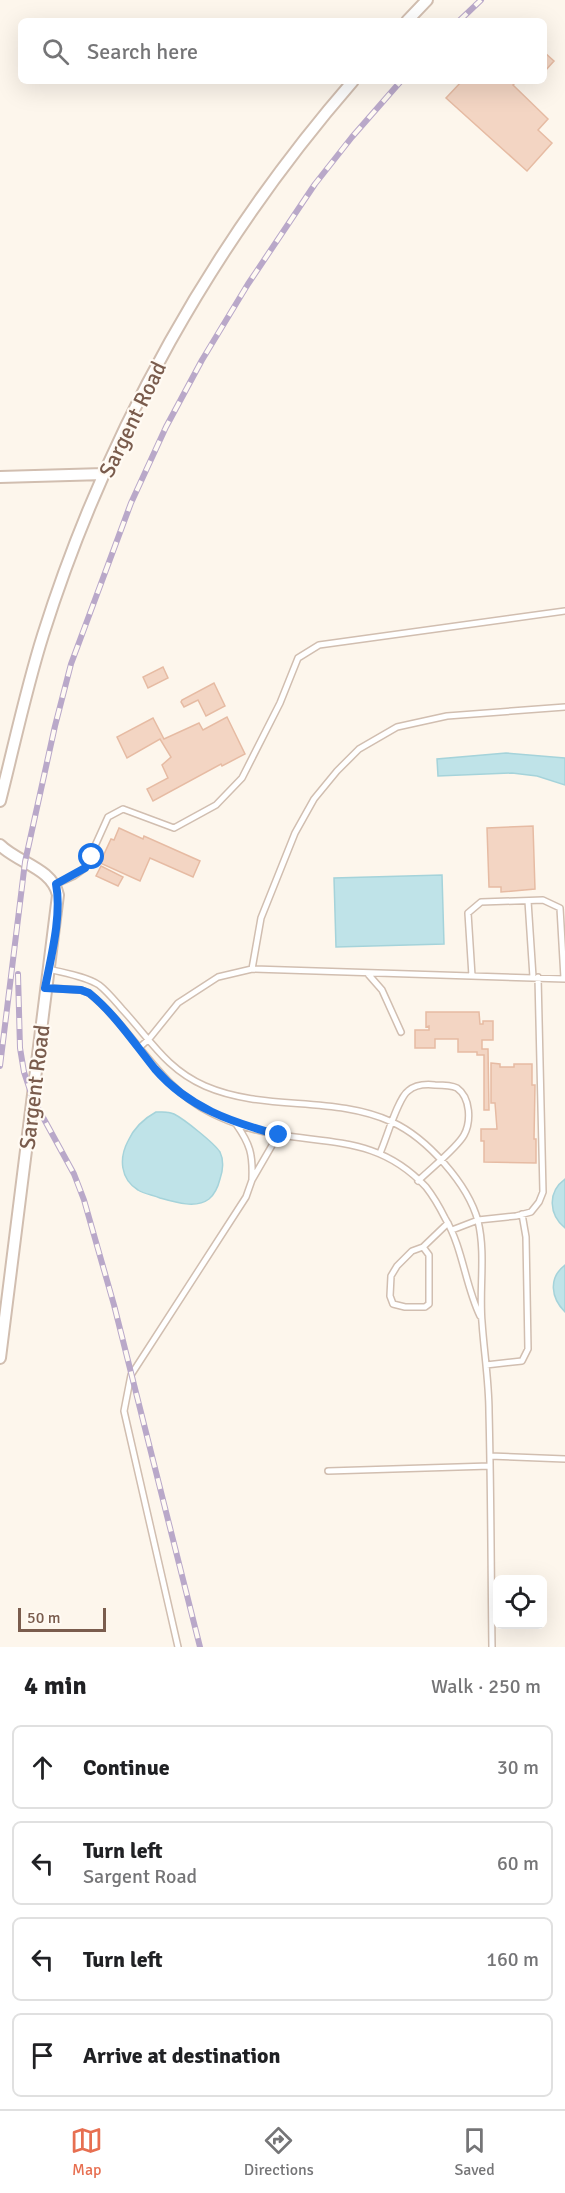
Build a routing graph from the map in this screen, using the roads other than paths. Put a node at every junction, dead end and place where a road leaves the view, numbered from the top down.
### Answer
1 (428, 0) edge
2 (410, 18) edge
3 (351, 84) edge
4 (104, 474) junction
5 (0, 477) edge
6 (565, 611) edge
7 (565, 707) edge
8 (0, 801) edge
9 (0, 845) edge
10 (56, 884) junction
11 (528, 901) junction
12 (49, 969) junction
13 (252, 969) junction
14 (368, 974) junction
15 (472, 975) junction
16 (536, 977) junction
17 (564, 979) edge
18 (45, 988) junction
19 (401, 1032) dead end
20 (149, 1039) junction
21 (140, 1047) junction
22 (235, 1123) junction
23 (393, 1123) junction
24 (279, 1135) junction
25 (380, 1153) junction
26 (439, 1160) junction
27 (252, 1180) junction
28 (418, 1180) junction
29 (522, 1214) junction
30 (478, 1220) junction
31 (448, 1223) junction
32 (452, 1230) junction
33 (423, 1247) junction
34 (481, 1320) junction
35 (0, 1358) edge
36 (486, 1365) junction
37 (490, 1456) junction
38 (565, 1459) edge
39 (490, 1466) junction
40 (328, 1472) dead end
41 (178, 1647) edge
42 (492, 1647) edge

1 - 2 street
3 - 4 street, Sargent Road
4 - 5 street
4 - 8 street, Sargent Road
6 - 10 lane
7 - 13 lane
9 - 10 street
10 - 12 street, Sargent Road
11 - 15 lane
11 - 16 lane
11 - 17 lane
12 - 18 street, Sargent Road
12 - 20 lane
13 - 14 lane
13 - 20 lane
14 - 15 lane
14 - 19 lane
15 - 16 lane
16 - 17 lane
16 - 29 lane
18 - 21 lane
18 - 35 street, Sargent Road
20 - 21 lane
20 - 23 lane
21 - 22 lane
22 - 24 lane
22 - 27 lane
23 - 25 lane
23 - 26 lane
23 - 26 lane
24 - 25 lane
24 - 27 lane
25 - 28 lane
26 - 28 lane
26 - 30 lane
27 - 41 lane
28 - 31 lane
29 - 30 lane
29 - 36 lane
30 - 32 lane
30 - 34 lane
31 - 32 lane
31 - 33 lane
32 - 34 lane
33 - 33 lane
34 - 36 lane
36 - 37 lane
37 - 38 lane
37 - 39 lane
39 - 40 lane
39 - 42 lane

